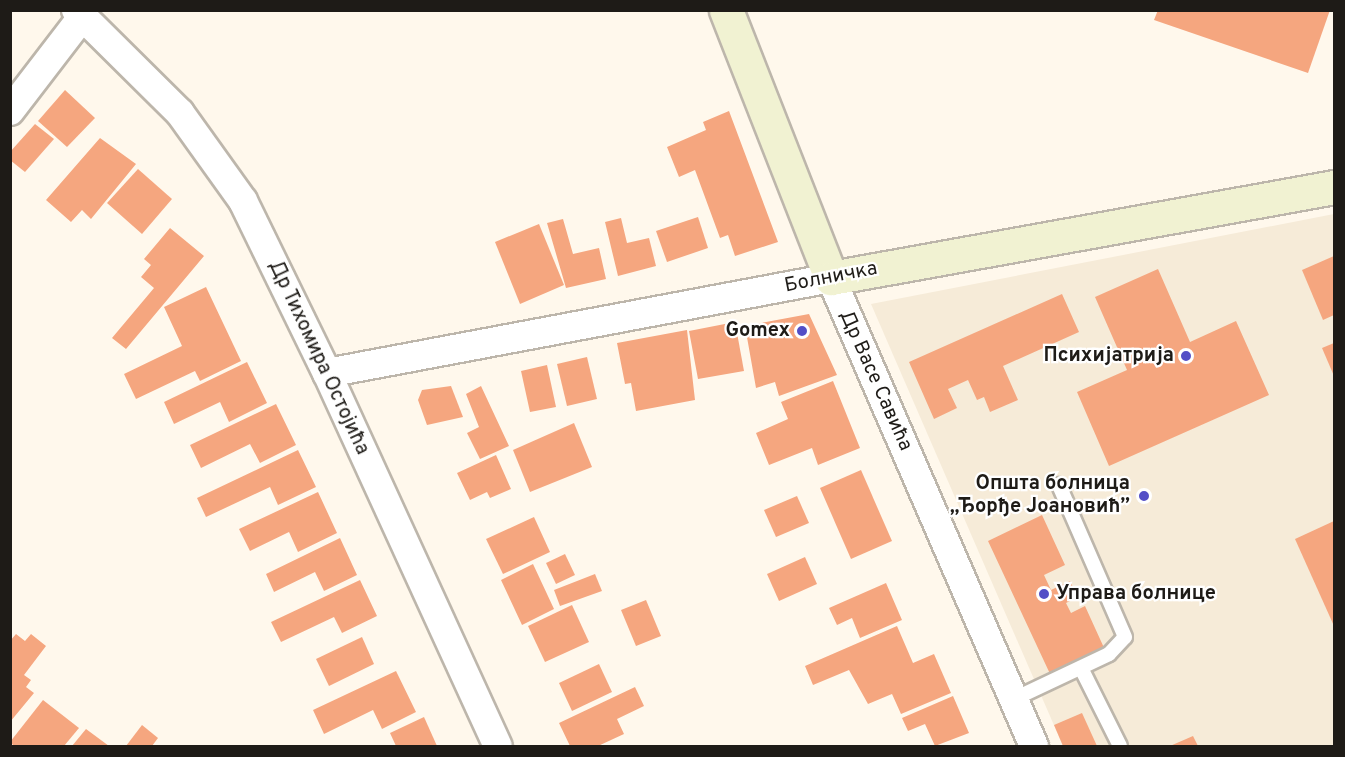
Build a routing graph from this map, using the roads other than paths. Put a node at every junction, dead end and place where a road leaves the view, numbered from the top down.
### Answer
1 (726, 10) edge
2 (80, 13) edge
3 (10, 111) edge
4 (1335, 187) edge
5 (831, 278) junction
6 (327, 373) junction
7 (1059, 485) dead end
8 (1081, 668) junction
9 (1014, 699) junction
10 (498, 747) edge
11 (1034, 747) edge
12 (1120, 747) edge

1 - 5 street, Др Васе Савића
2 - 3 street
2 - 6 street, Др Тихомира Остојића
4 - 5 street, Болничка
5 - 6 street, Болничка
5 - 9 street, Др Васе Савића
6 - 10 street, Др Тихомира Остојића
7 - 8 lane
8 - 9 lane
8 - 12 lane
9 - 11 street, Др Васе Савића

